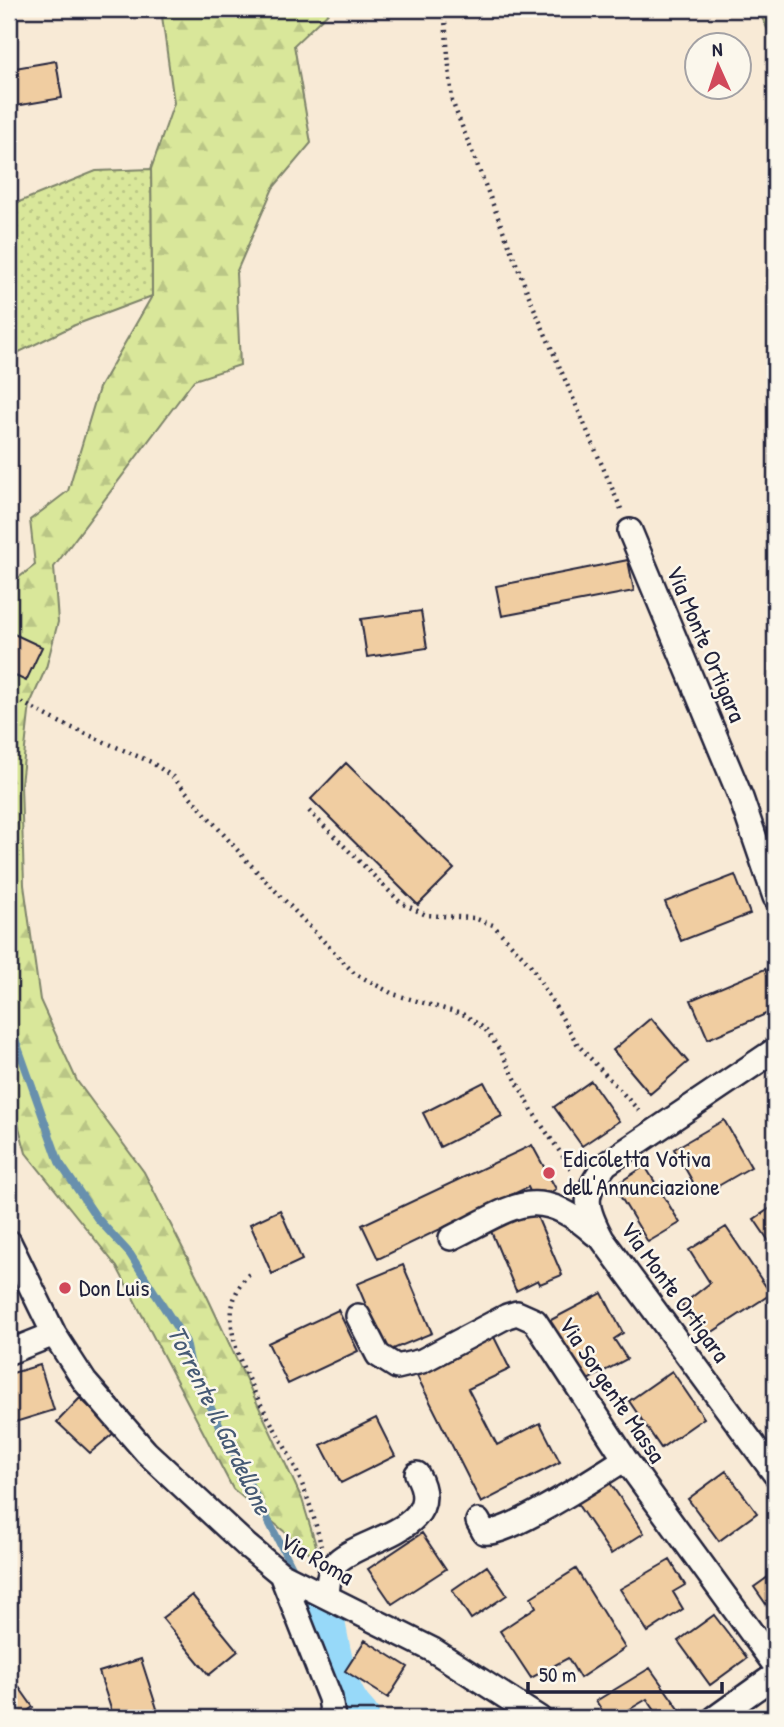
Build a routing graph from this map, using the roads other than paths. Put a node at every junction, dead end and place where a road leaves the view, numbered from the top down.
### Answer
1 (630, 531) road end
2 (775, 897) edge
3 (775, 1050) edge
4 (451, 1238) dead end
5 (601, 1239) junction
6 (9, 1242) edge
7 (358, 1316) dead end
8 (54, 1334) junction
9 (9, 1352) edge
10 (625, 1459) junction
11 (417, 1474) dead end
12 (775, 1474) edge
13 (478, 1521) dead end
14 (282, 1574) junction
15 (326, 1589) junction
16 (775, 1665) edge
17 (775, 1675) edge
18 (333, 1718) edge
19 (540, 1718) edge
20 (715, 1718) edge

1 - 2 street, Via Monte Ortigara
3 - 5 street, Via Monte Ortigara
4 - 5 street
5 - 12 street, Via Monte Ortigara
6 - 8 street, Via Roma
7 - 10 street, Via Sorgente Massa
8 - 9 street
8 - 14 street, Via Roma
10 - 13 street
10 - 16 street, Via Sorgente Massa
11 - 15 street
14 - 15 street, Via Roma
14 - 18 street
15 - 19 street, Via Roma
17 - 20 street

